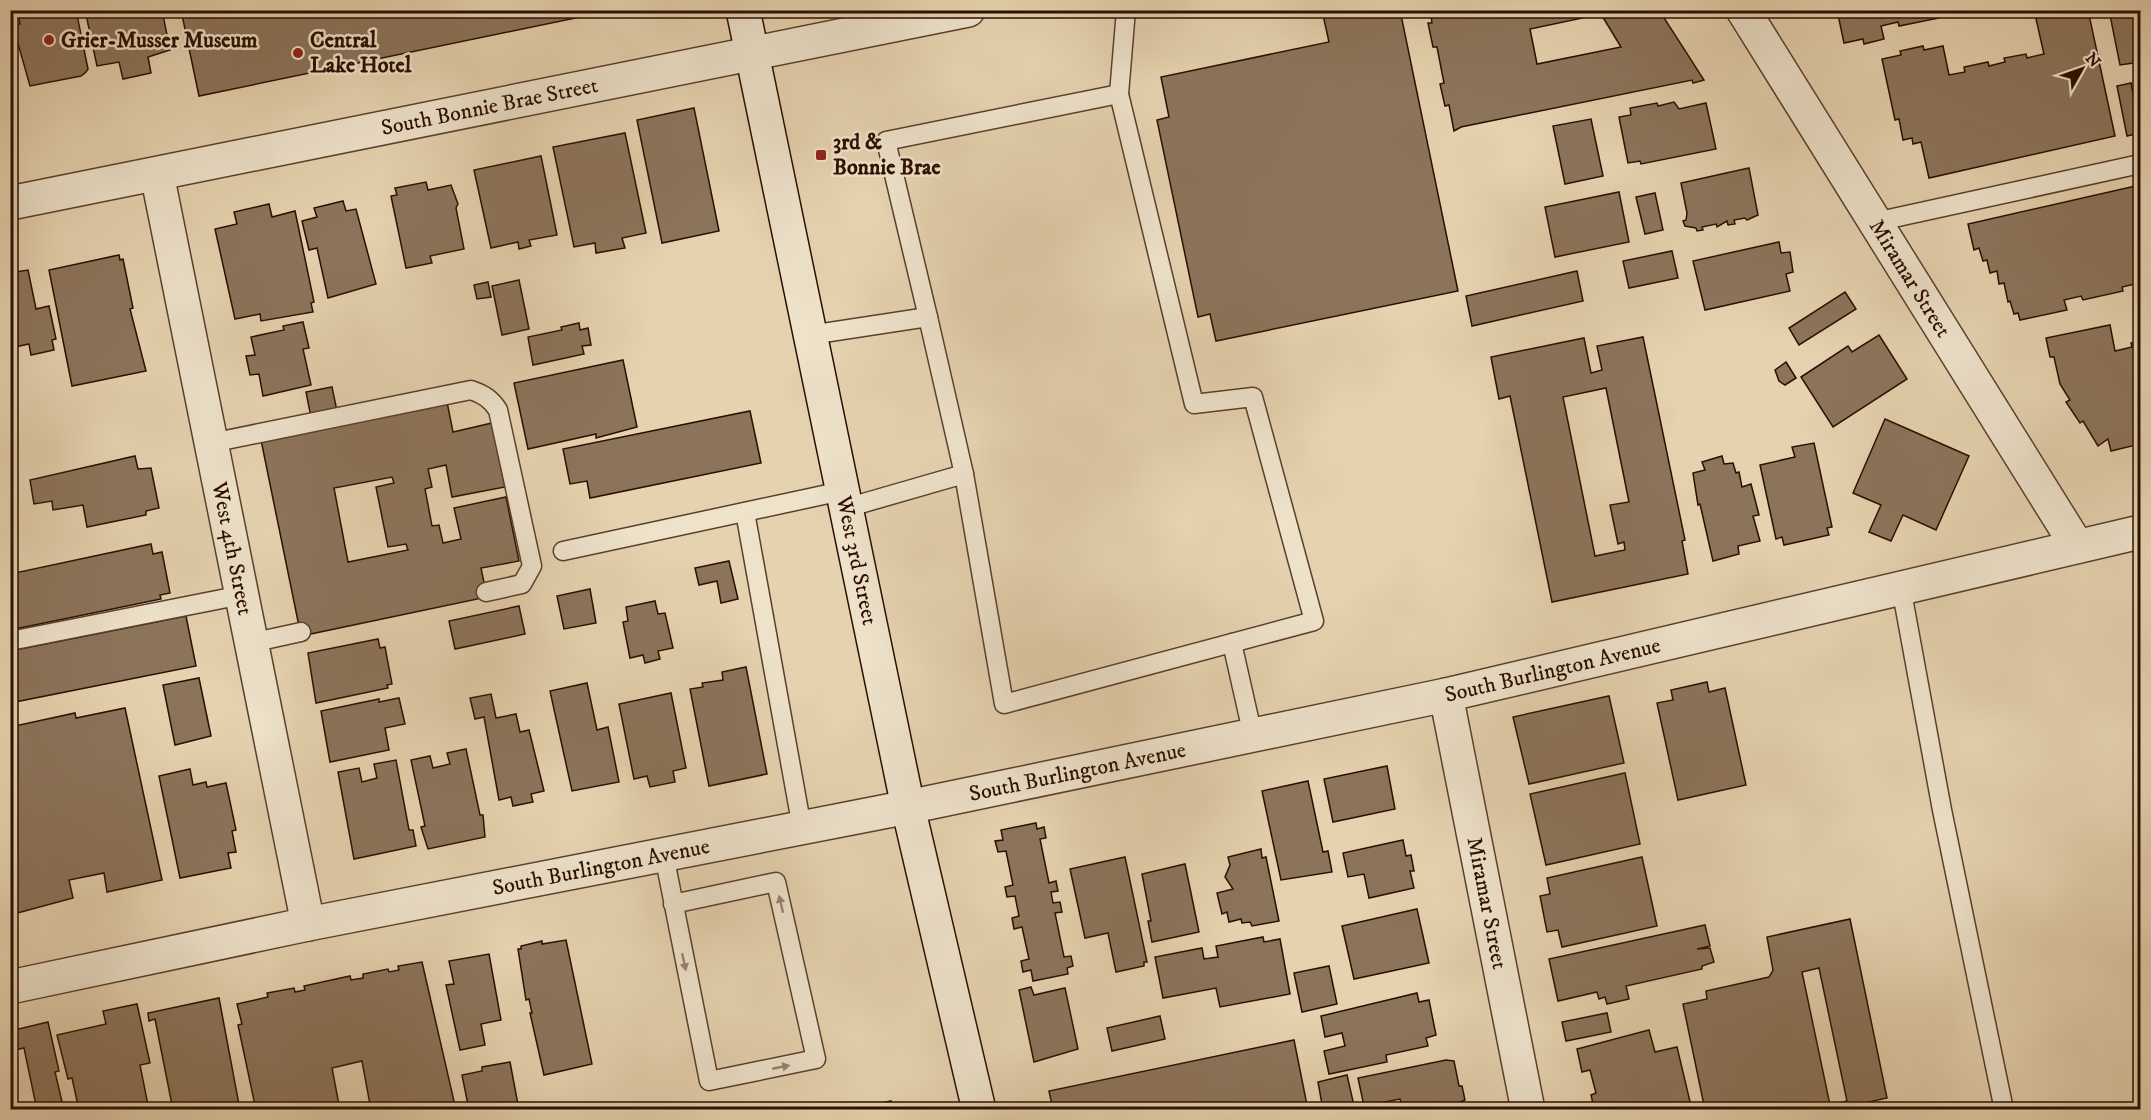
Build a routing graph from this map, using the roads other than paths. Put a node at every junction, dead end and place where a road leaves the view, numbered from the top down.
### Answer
1 (743, 10) edge
2 (968, 10) edge
3 (1126, 10) edge
4 (1743, 10) edge
5 (752, 53) junction
6 (1119, 94) junction
7 (2140, 164) edge
8 (157, 174) junction
9 (10, 203) edge
10 (1875, 222) junction
11 (928, 317) junction
12 (810, 335) junction
13 (211, 443) junction
14 (964, 474) junction
15 (844, 500) junction
16 (745, 512) junction
17 (2140, 532) edge
18 (2077, 546) junction
19 (563, 551) dead end
20 (1901, 587) junction
21 (486, 592) dead end
22 (242, 595) junction
23 (301, 632) dead end
24 (10, 641) edge
25 (251, 643) junction
26 (1232, 643) junction
27 (1446, 695) junction
28 (1253, 736) junction
29 (908, 807) junction
30 (802, 828) junction
31 (664, 855) junction
32 (673, 904) junction
33 (308, 924) junction
34 (10, 987) edge
35 (979, 1110) edge
36 (1528, 1110) edge
37 (2004, 1110) edge

1 - 5 street, West 3rd Street
2 - 5 street, South Bonnie Brae Street
3 - 6 lane
4 - 10 street, Miramar Street
5 - 8 street, South Bonnie Brae Street
5 - 12 street, West 3rd Street
6 - 11 lane
6 - 26 lane
7 - 10 lane
8 - 9 street, South Bonnie Brae Street
8 - 13 street, West 4th Street
10 - 18 street, Miramar Street
11 - 12 lane
11 - 14 lane
12 - 15 street, West 3rd Street
13 - 21 lane
13 - 22 street, West 4th Street
14 - 15 lane
14 - 26 lane
15 - 16 lane
15 - 29 street, West 3rd Street
16 - 19 lane
16 - 30 lane
17 - 18 street, South Burlington Avenue
18 - 20 street, South Burlington Avenue
20 - 27 street, South Burlington Avenue
20 - 37 lane
22 - 24 lane
22 - 25 street, West 4th Street
23 - 25 lane
25 - 33 street, West 4th Street
26 - 28 lane
27 - 28 street, South Burlington Avenue
27 - 36 street, Miramar Street
28 - 29 street, South Burlington Avenue
29 - 30 street, South Burlington Avenue
29 - 35 street, West 3rd Street
30 - 31 street, South Burlington Avenue
31 - 32 lane
31 - 33 street, South Burlington Avenue
32 -> 32 lane
33 - 34 street, South Burlington Avenue

